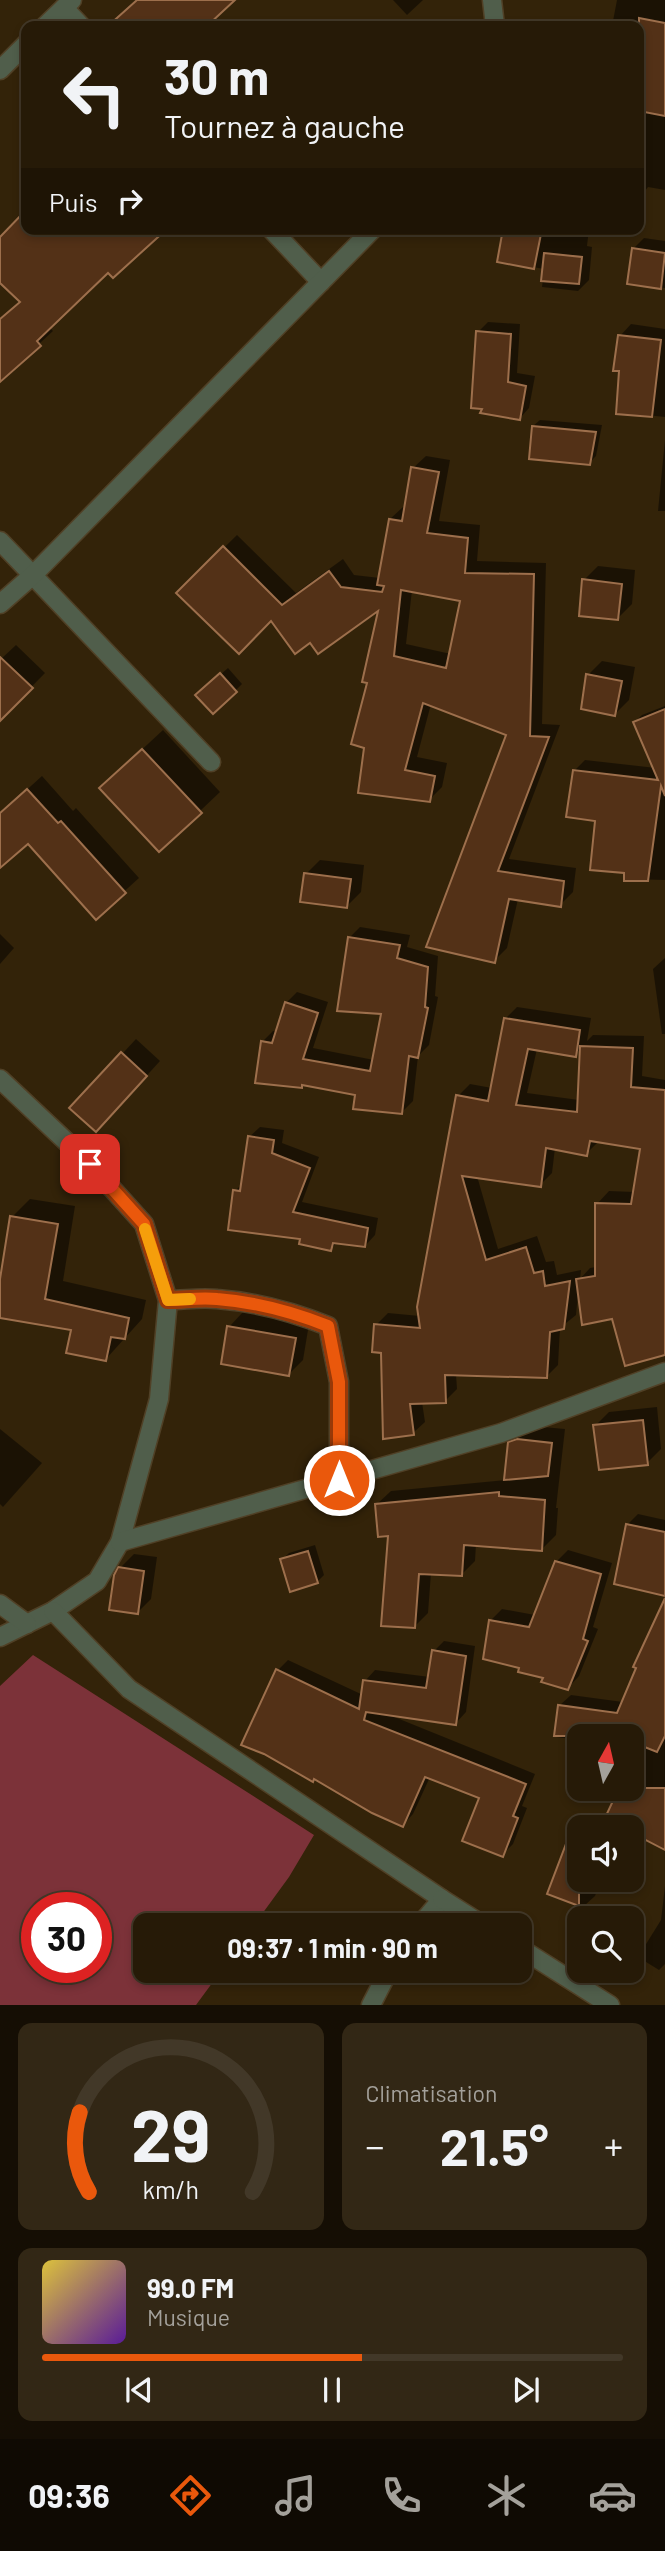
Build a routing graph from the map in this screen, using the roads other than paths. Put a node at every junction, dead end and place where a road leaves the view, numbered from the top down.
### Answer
1 (492, 0) edge
2 (68, 4) edge
3 (50, 21) edge
4 (78, 21) edge
5 (494, 21) edge
6 (21, 49) edge
7 (0, 70) edge
8 (277, 235) edge
9 (367, 235) edge
10 (321, 282) junction
11 (0, 541) edge
12 (33, 575) junction
13 (0, 604) edge
14 (211, 762) dead end
15 (0, 1079) edge
16 (168, 1300) junction
17 (665, 1372) edge
18 (339, 1480) junction
19 (120, 1542) junction
20 (0, 1604) edge
21 (53, 1611) junction
22 (27, 1624) junction
23 (0, 1637) edge
24 (442, 1899) junction
25 (430, 1913) edge
26 (464, 1913) edge
27 (532, 1956) edge
28 (382, 1983) edge
29 (371, 2005) edge
30 (610, 2005) edge

1 - 5 street
2 - 3 street
2 - 4 street
6 - 7 street
8 - 10 street
9 - 10 street
10 - 12 street
11 - 12 street
12 - 13 street
12 - 14 street
15 - 16 street
16 - 18 street
16 - 19 street
17 - 18 street
18 - 19 street
19 - 21 street
20 - 22 street
21 - 22 street
21 - 24 street
22 - 23 street
24 - 25 street
24 - 26 street
27 - 30 street
28 - 29 street

